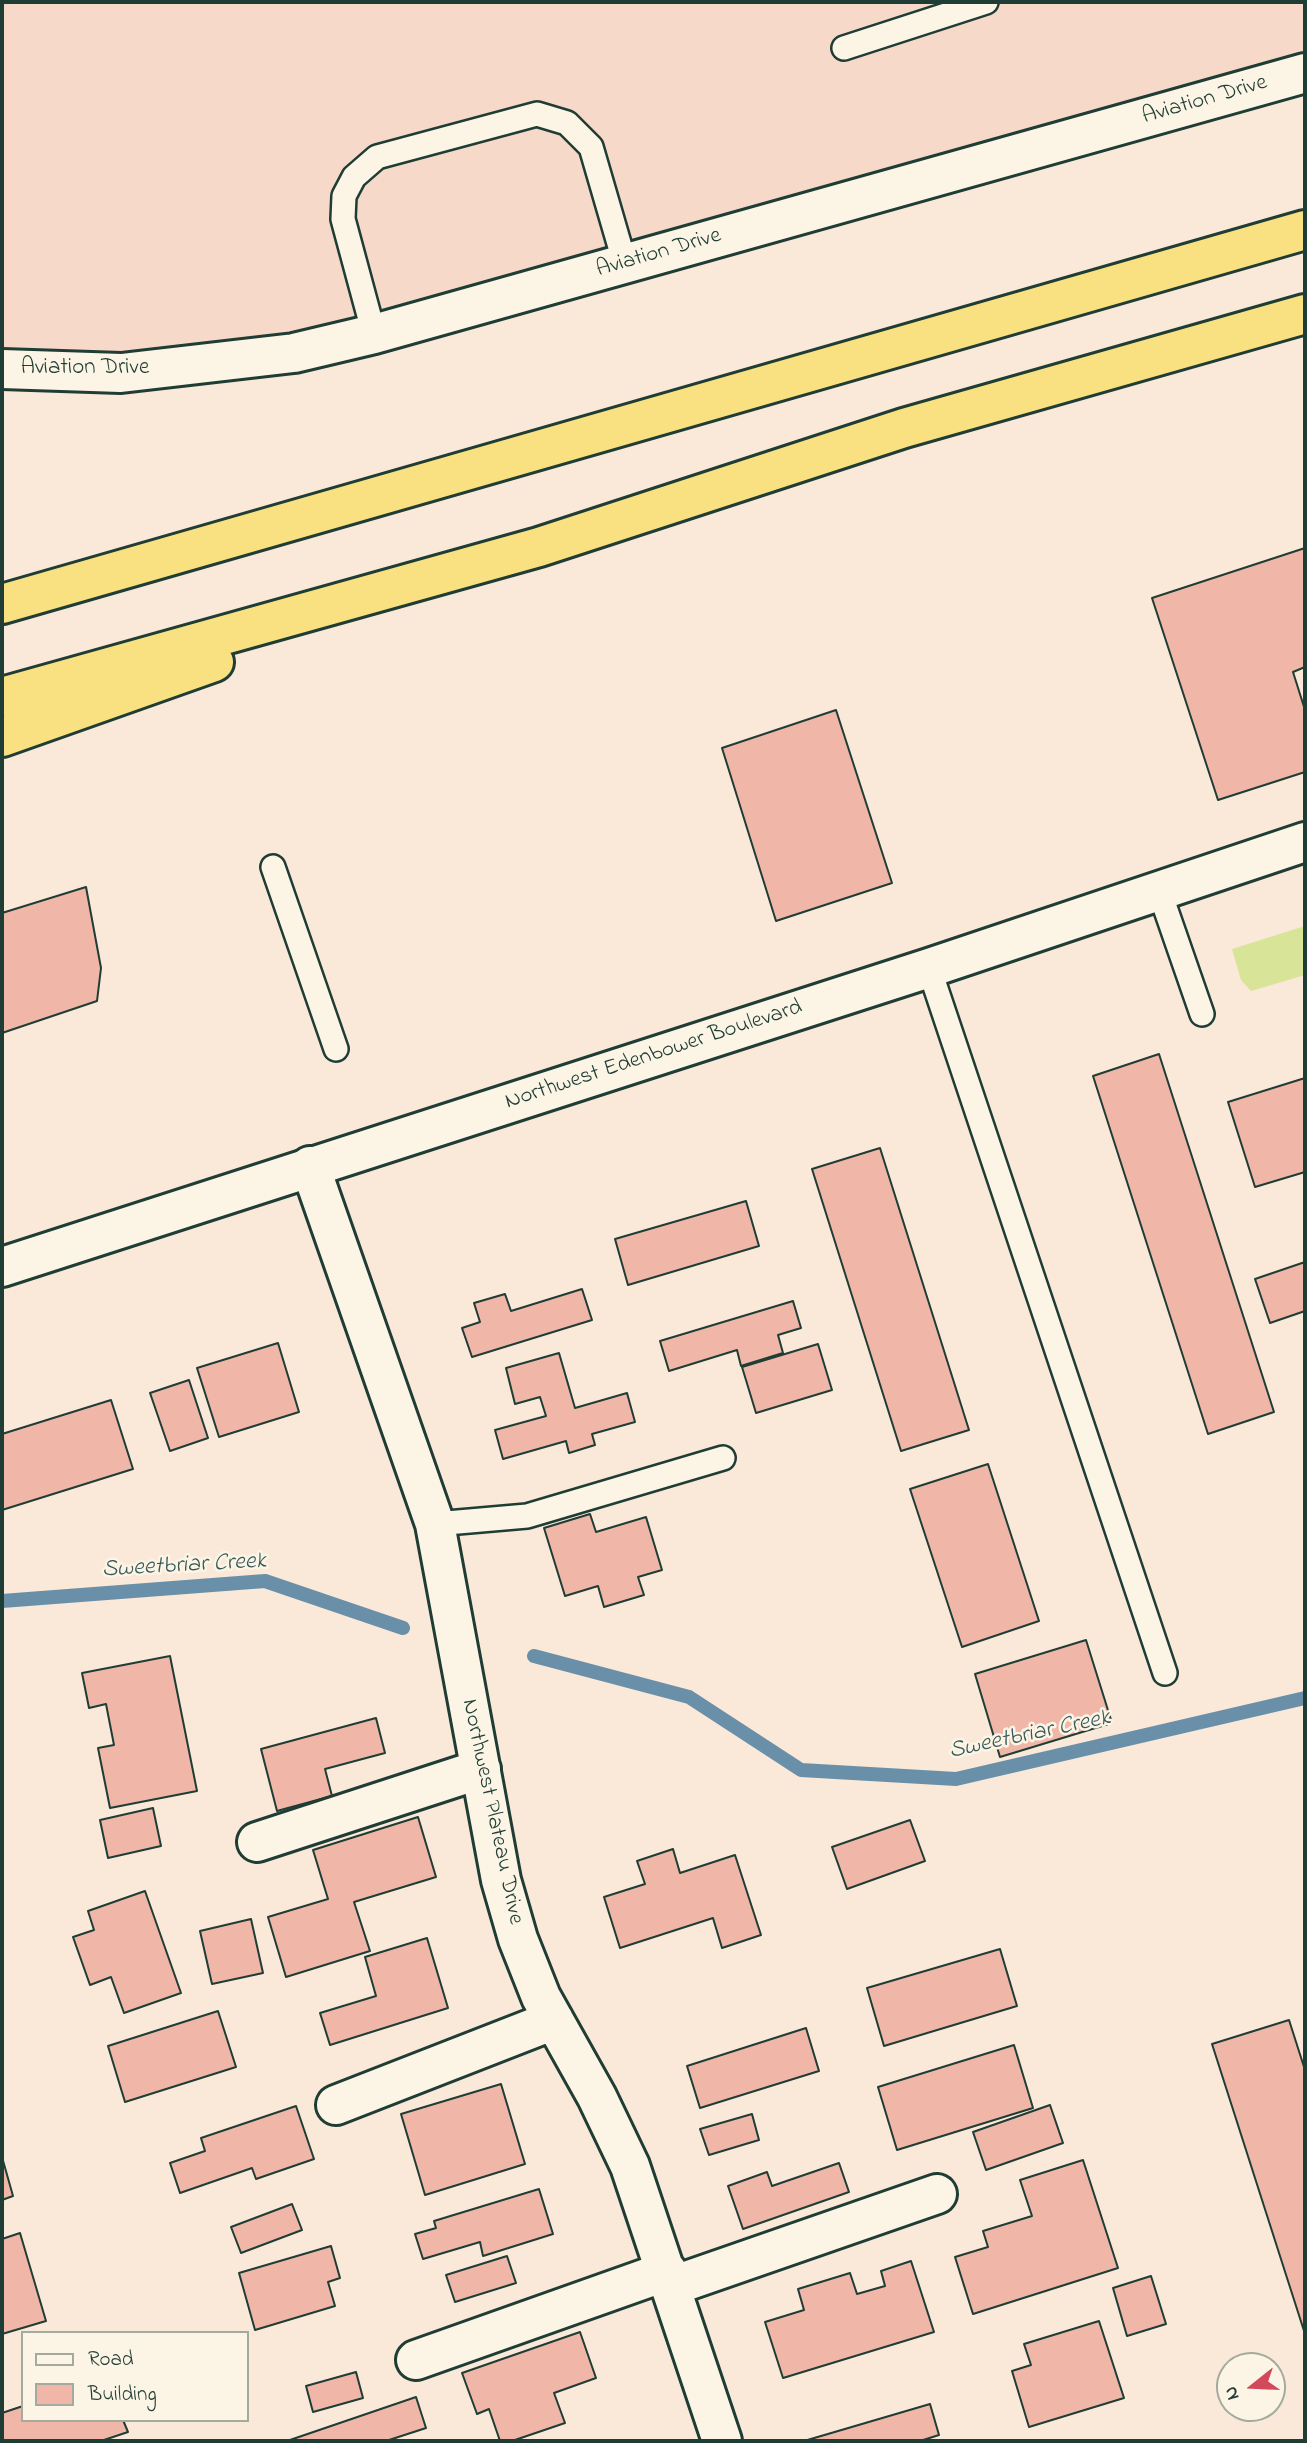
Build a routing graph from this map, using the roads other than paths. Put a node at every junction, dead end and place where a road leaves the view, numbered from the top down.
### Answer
1 (986, 2) edge
2 (844, 48) dead end
3 (1305, 73) edge
4 (1305, 230) edge
5 (625, 264) junction
6 (1305, 314) edge
7 (374, 334) junction
8 (2, 369) edge
9 (539, 547) junction
10 (2, 604) edge
11 (2, 697) edge
12 (2, 737) edge
13 (1305, 842) edge
14 (273, 867) dead end
15 (1159, 890) junction
16 (929, 968) junction
17 (1202, 1014) dead end
18 (336, 1049) dead end
19 (310, 1166) junction
20 (2, 1267) edge
21 (723, 1458) dead end
22 (435, 1524) junction
23 (1165, 1673) dead end
24 (481, 1769) junction
25 (257, 1842) dead end
26 (554, 2020) junction
27 (337, 2105) dead end
28 (936, 2194) dead end
29 (669, 2278) junction
30 (416, 2360) dead end
31 (722, 2441) edge

1 - 2 lane
3 - 5 street, Aviation Drive
4 - 10 highway
5 - 7 street, Aviation Drive
5 - 7 lane
6 - 9 highway
7 - 8 street, Aviation Drive
9 - 11 highway
9 - 12 highway
13 - 15 street, Northwest Edenbower Boulevard
14 - 18 lane
15 - 16 street, Northwest Edenbower Boulevard
15 - 17 lane
16 - 19 street, Northwest Edenbower Boulevard
16 - 23 lane
19 - 20 street, Northwest Edenbower Boulevard
19 - 22 street, Northwest Plateau Drive
21 - 22 lane
22 - 24 street, Northwest Plateau Drive
24 - 25 street
24 - 26 street, Northwest Plateau Drive
26 - 27 street
26 - 29 street, Northwest Plateau Drive
28 - 29 street
29 - 30 street
29 - 31 street, Northwest Plateau Drive

